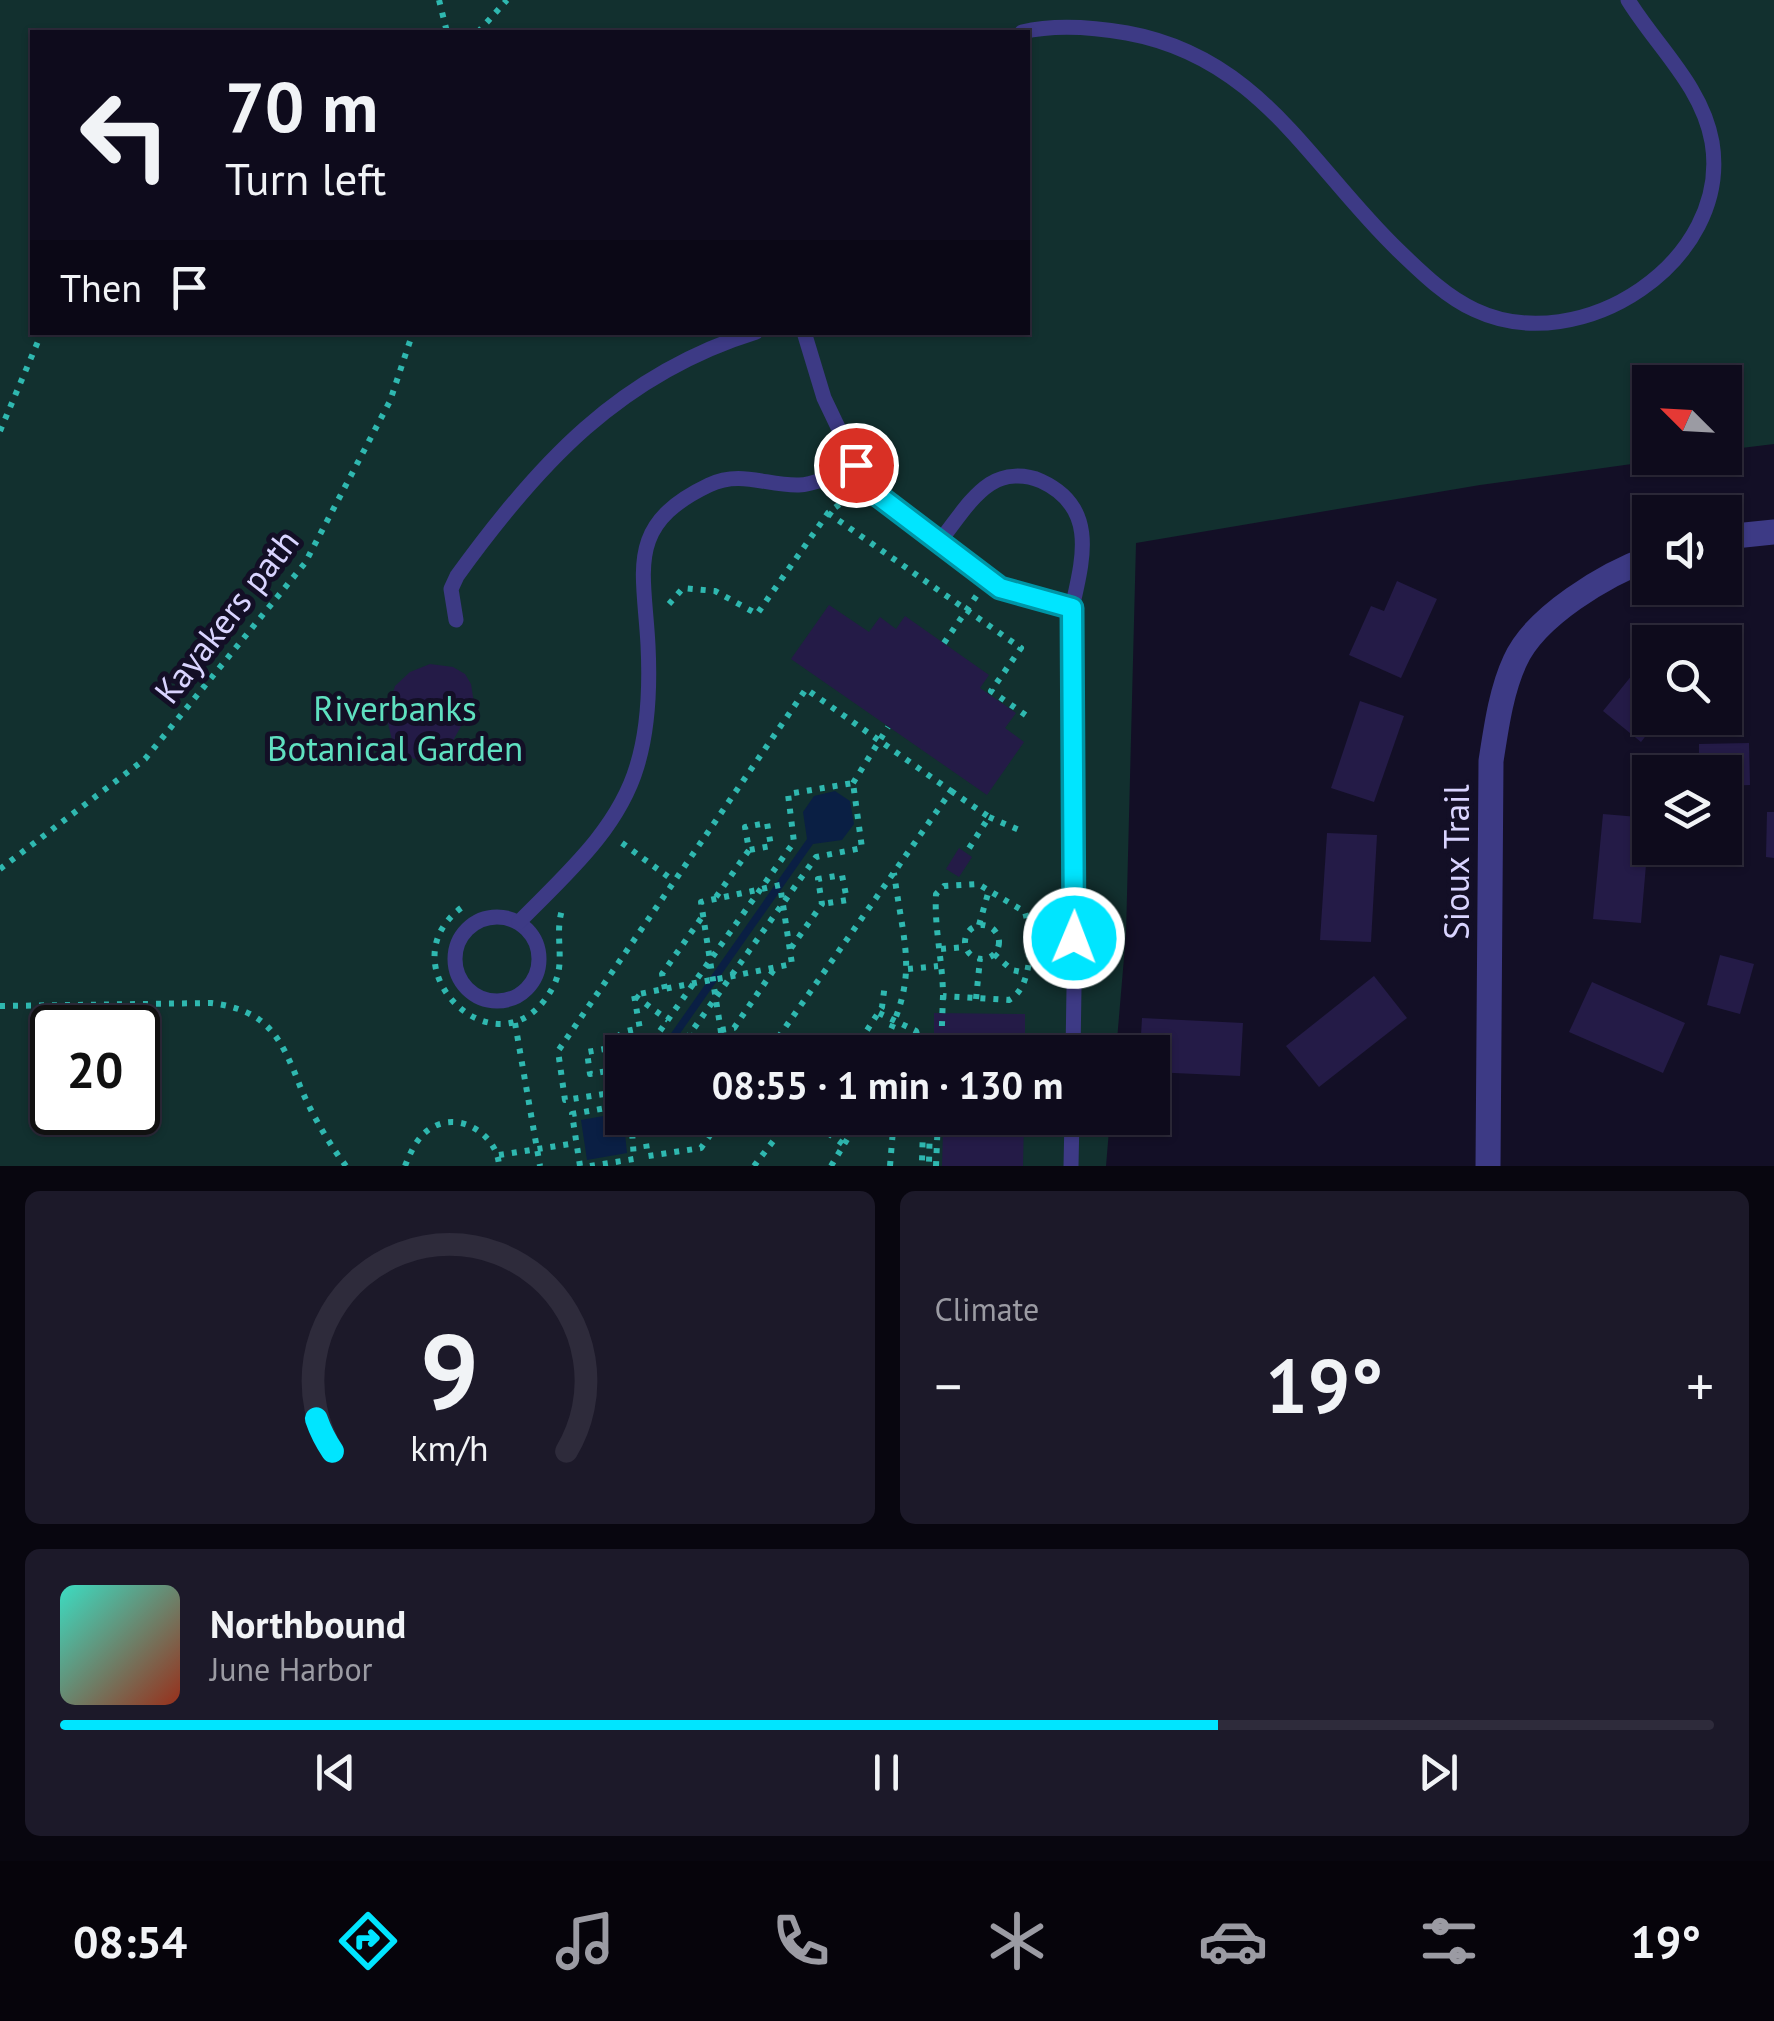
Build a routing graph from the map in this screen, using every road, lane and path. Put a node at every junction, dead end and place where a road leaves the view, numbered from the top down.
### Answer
1 (439, 0) edge
2 (507, 0) edge
3 (1628, 0) edge
4 (446, 30) edge
5 (480, 30) edge
6 (1030, 31) edge
7 (41, 335) edge
8 (412, 335) edge
9 (749, 335) edge
10 (805, 335) edge
11 (0, 432) edge
12 (856, 465) junction
13 (1774, 532) edge
14 (1742, 535) edge
15 (939, 542) junction
16 (1632, 567) edge
17 (988, 579) junction
18 (1072, 608) junction
19 (966, 610) junction
20 (666, 612) dead end
21 (456, 620) dead end
22 (944, 643) dead end
23 (1026, 716) dead end
24 (888, 727) dead end
25 (879, 742) junction
26 (853, 783) junction
27 (951, 790) junction
28 (989, 817) junction
29 (626, 828) dead end
30 (1019, 830) dead end
31 (771, 846) junction
32 (748, 850) junction
33 (966, 852) dead end
34 (784, 856) junction
35 (0, 869) edge
36 (806, 871) junction
37 (894, 873) junction
38 (818, 880) junction
39 (674, 881) junction
40 (765, 888) junction
41 (989, 890) junction
42 (715, 898) junction
43 (782, 900) junction
44 (566, 902) dead end
45 (822, 904) junction
46 (462, 908) dead end
47 (703, 916) junction
48 (519, 922) junction
49 (979, 925) junction
50 (965, 947) junction
51 (790, 949) junction
52 (941, 949) junction
53 (994, 954) junction
54 (980, 959) junction
55 (711, 965) junction
56 (938, 966) junction
57 (776, 967) junction
58 (908, 969) junction
59 (1027, 973) junction
60 (727, 977) junction
61 (713, 980) junction
62 (697, 983) junction
63 (886, 984) dead end
64 (665, 989) junction
65 (715, 994) junction
66 (634, 995) junction
67 (943, 996) junction
68 (976, 999) junction
69 (0, 1006) edge
70 (879, 1013) junction
71 (668, 1020) junction
72 (897, 1020) junction
73 (515, 1022) junction
74 (636, 1029) dead end
75 (721, 1030) junction
76 (620, 1035) edge
77 (642, 1035) edge
78 (657, 1035) edge
79 (690, 1035) edge
80 (720, 1035) edge
81 (780, 1035) edge
82 (864, 1035) edge
83 (889, 1035) edge
84 (919, 1035) edge
85 (941, 1035) edge
86 (1072, 1035) edge
87 (605, 1049) edge
88 (605, 1071) edge
89 (605, 1094) edge
90 (605, 1108) edge
91 (633, 1135) edge
92 (645, 1135) edge
93 (710, 1135) edge
94 (779, 1135) edge
95 (831, 1135) edge
96 (850, 1135) edge
97 (893, 1135) edge
98 (923, 1135) edge
99 (930, 1135) edge
100 (937, 1135) edge
101 (1072, 1135) edge
102 (576, 1143) junction
103 (844, 1144) junction
104 (537, 1149) junction
105 (498, 1154) junction
106 (608, 1165) edge
107 (346, 1166) edge
108 (405, 1166) edge
109 (499, 1166) edge
110 (540, 1166) edge
111 (580, 1166) edge
112 (590, 1166) edge
113 (754, 1166) edge
114 (832, 1166) edge
115 (890, 1166) edge
116 (936, 1166) edge
117 (1071, 1166) edge
118 (1488, 1166) edge

1 - 4 path
2 - 5 path
3 - 6 lane
7 - 11 path
8 - 35 path, Kayakers path
9 - 21 lane
10 - 12 lane
12 - 15 lane
12 - 48 lane
13 - 14 street
15 - 17 lane
15 - 18 lane
16 - 118 street, Sioux Trail
17 - 18 lane
17 - 19 path
18 - 86 lane
19 - 20 path
19 - 22 path
19 - 23 path
24 - 25 path
25 - 26 path
25 - 27 path
25 - 39 path
26 - 34 path
26 - 36 path
27 - 28 path
27 - 37 path
28 - 30 path
28 - 33 path
29 - 39 path
31 - 32 path
31 - 32 path
31 - 34 path
32 - 42 path
34 - 40 path
36 - 38 path
36 - 43 path
37 - 58 path
37 - 81 path
38 - 45 path
38 - 45 path
39 - 89 path
40 - 42 path
40 - 43 path
40 - 55 path
41 - 49 path
41 - 52 path
41 - 59 path
42 - 47 path
43 - 51 path
43 - 60 path
44 - 73 path
45 - 51 path
46 - 73 path
47 - 55 path
47 - 64 path
48 - 48 lane
49 - 50 path
49 - 53 path
50 - 52 path
50 - 54 path
51 - 57 path
52 - 56 path
53 - 54 path
53 - 59 path
54 - 68 path
55 - 61 path
55 - 62 path
56 - 58 path
56 - 67 path
57 - 60 path
57 - 75 path
58 - 72 path
59 - 68 path
60 - 61 path
60 - 65 path
61 - 62 path
61 - 65 path
62 - 64 path
62 - 71 path
63 - 70 path
64 - 66 path
65 - 75 path
65 - 79 path
66 - 71 path
66 - 77 path
67 - 68 path
67 - 85 path
69 - 107 path
70 - 72 path
70 - 82 path
71 - 78 path
72 - 83 path
72 - 84 path
73 - 104 path
74 - 76 path
75 - 80 path
87 - 88 path
90 - 102 path
91 - 106 path
92 - 93 path
94 - 113 path
95 - 103 path
96 - 103 path
97 - 115 path
98 - 99 path
100 - 116 path
101 - 117 lane
102 - 104 path
102 - 111 path
103 - 114 path
104 - 105 path
104 - 110 path
105 - 108 path
105 - 109 path
106 - 112 path

